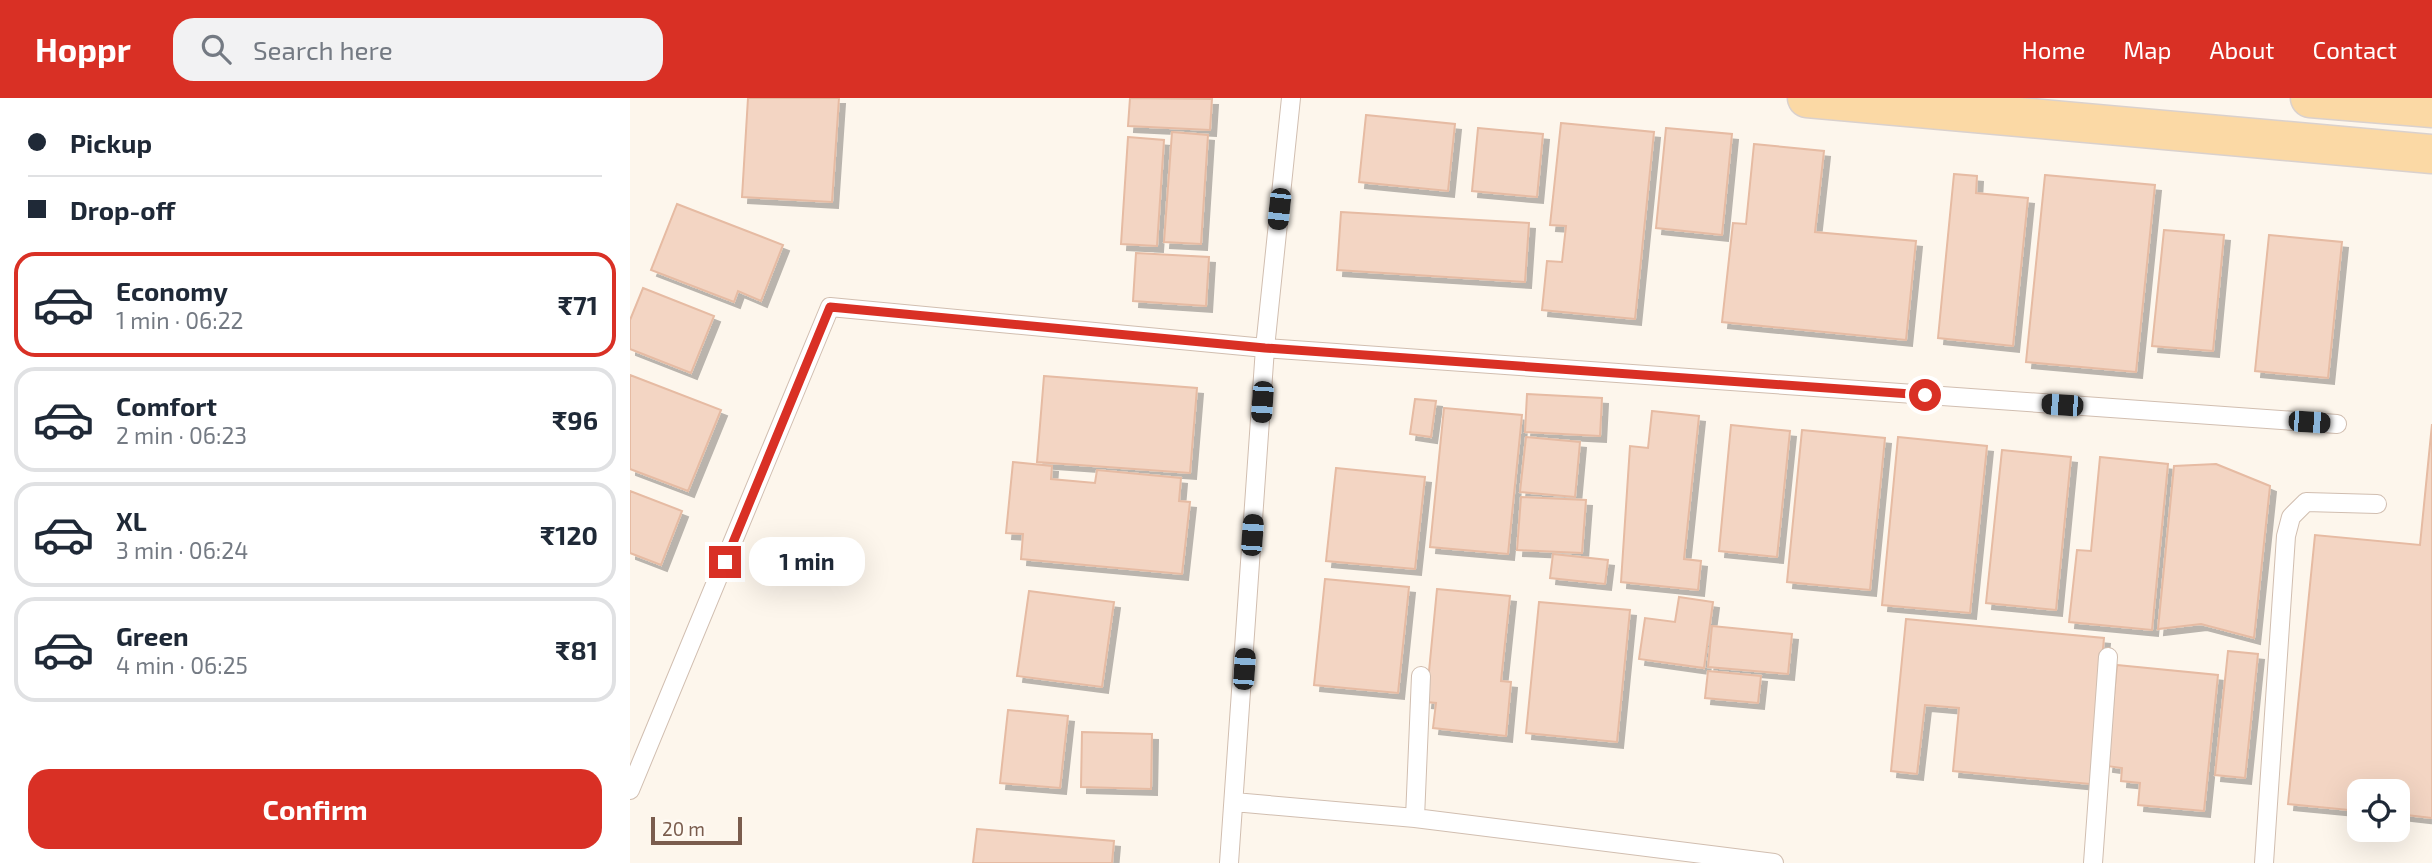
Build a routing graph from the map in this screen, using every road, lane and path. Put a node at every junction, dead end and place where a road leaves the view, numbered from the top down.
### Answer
1 (1291, 98) edge
2 (1808, 98) edge
3 (2310, 98) edge
4 (2432, 108) edge
5 (2432, 154) edge
6 (1265, 348) junction
7 (2337, 424) dead end
8 (2376, 504) dead end
9 (2108, 657) dead end
10 (1421, 676) dead end
11 (630, 790) edge
12 (1234, 802) junction
13 (1415, 818) junction
14 (1696, 857) edge
15 (1228, 863) edge
16 (1774, 863) edge
17 (2093, 863) edge
18 (2264, 863) edge

1 - 6 lane
2 - 5 main road
3 - 4 main road
6 - 7 lane
6 - 11 lane
6 - 12 lane
8 - 18 lane
9 - 17 lane
10 - 13 lane
12 - 13 lane
12 - 15 lane
13 - 14 lane
14 - 16 lane

